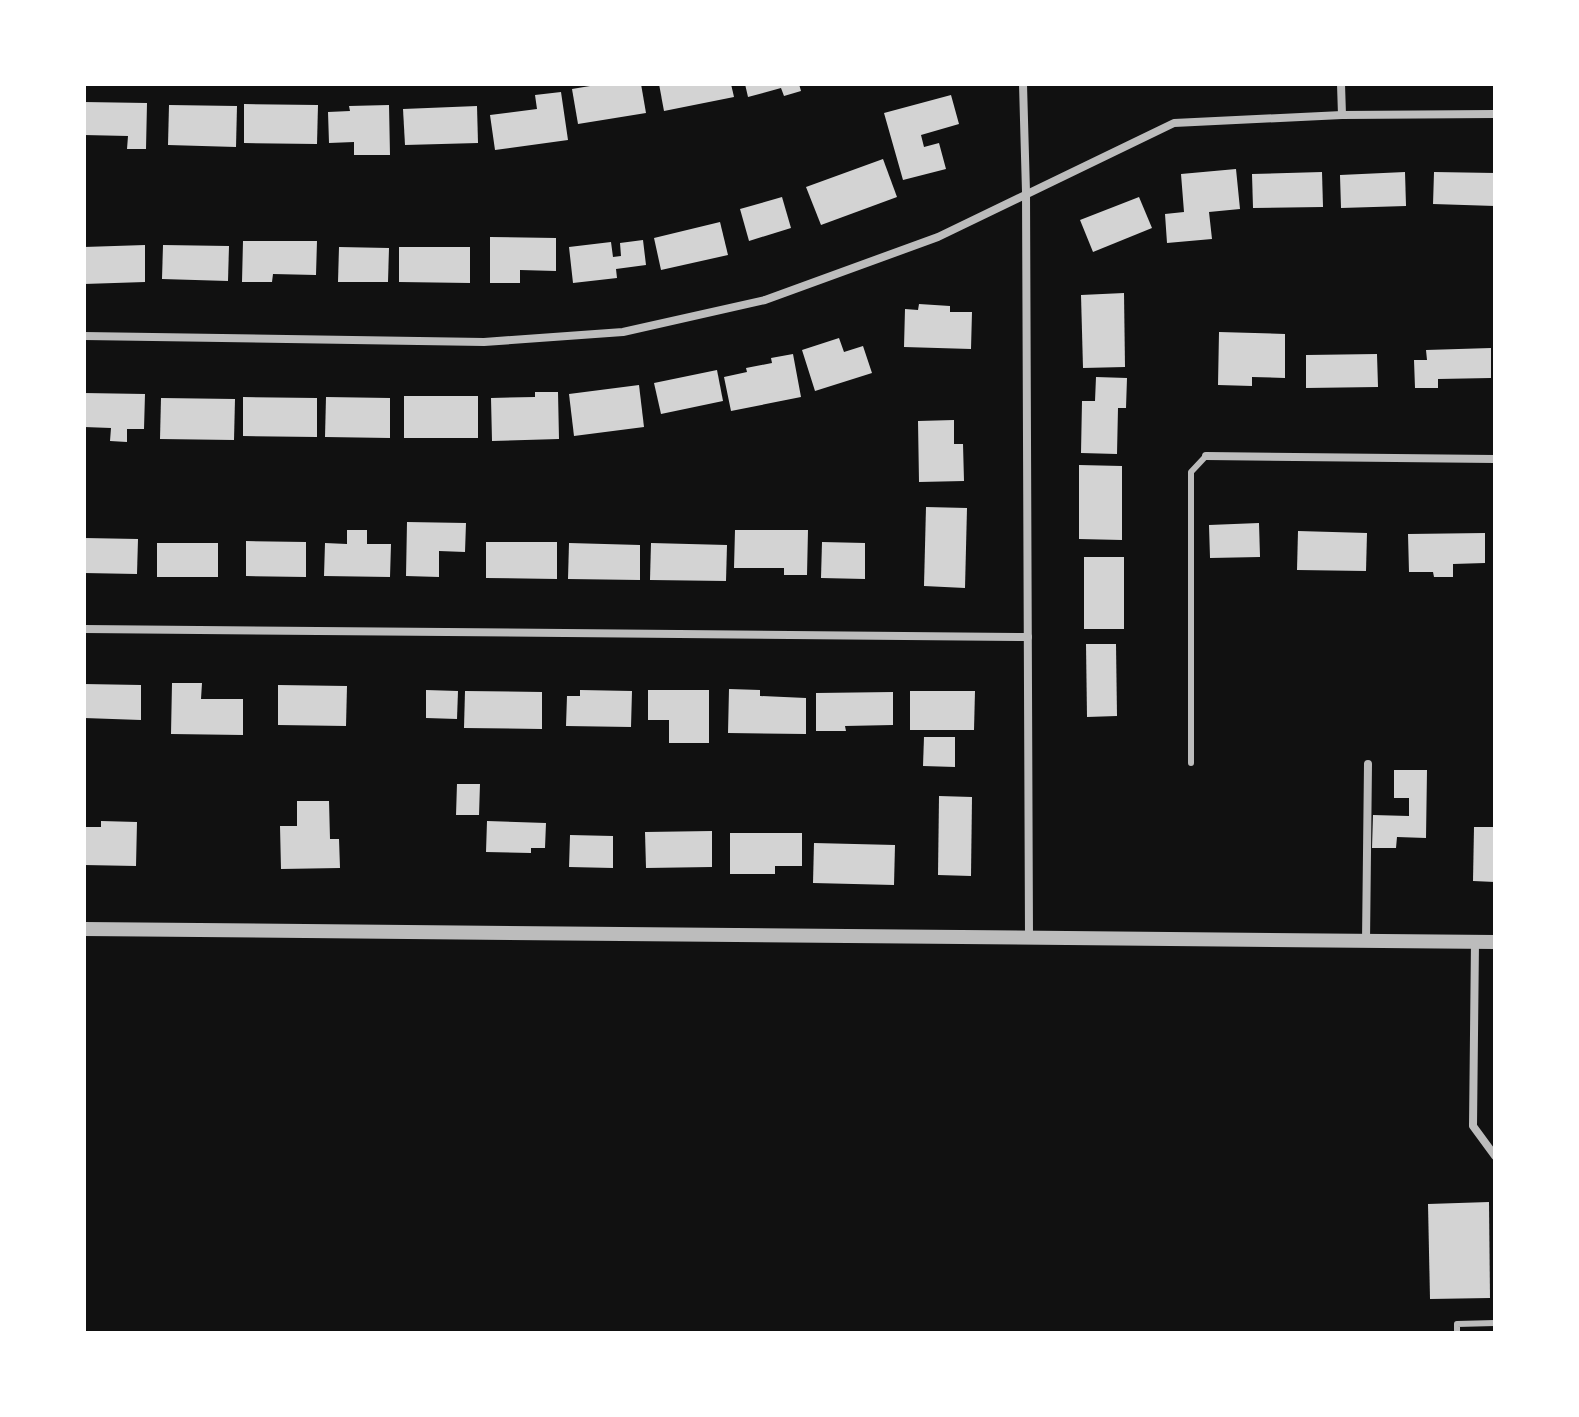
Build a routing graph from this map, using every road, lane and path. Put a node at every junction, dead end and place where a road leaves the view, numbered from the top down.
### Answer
1 (1023, 84) edge
2 (1341, 84) edge
3 (1495, 114) edge
4 (1342, 115) junction
5 (1026, 192) junction
6 (84, 336) edge
7 (1206, 456) joint
8 (1495, 459) edge
9 (84, 629) edge
10 (1028, 637) junction
11 (1191, 763) dead end
12 (1368, 764) dead end
13 (84, 929) edge
14 (1029, 937) junction
15 (1366, 941) junction
16 (1475, 942) junction
17 (1495, 942) edge
18 (1495, 1156) edge
19 (1495, 1323) edge
20 (1457, 1333) edge

1 - 5 street
2 - 4 street
3 - 4 street
4 - 5 street
5 - 6 street
5 - 10 street
7 - 8 street
7 - 11 lane
9 - 10 street
10 - 14 street
12 - 15 street
13 - 14 street
14 - 15 street
15 - 16 street
16 - 17 street
16 - 18 street
19 - 20 lane

